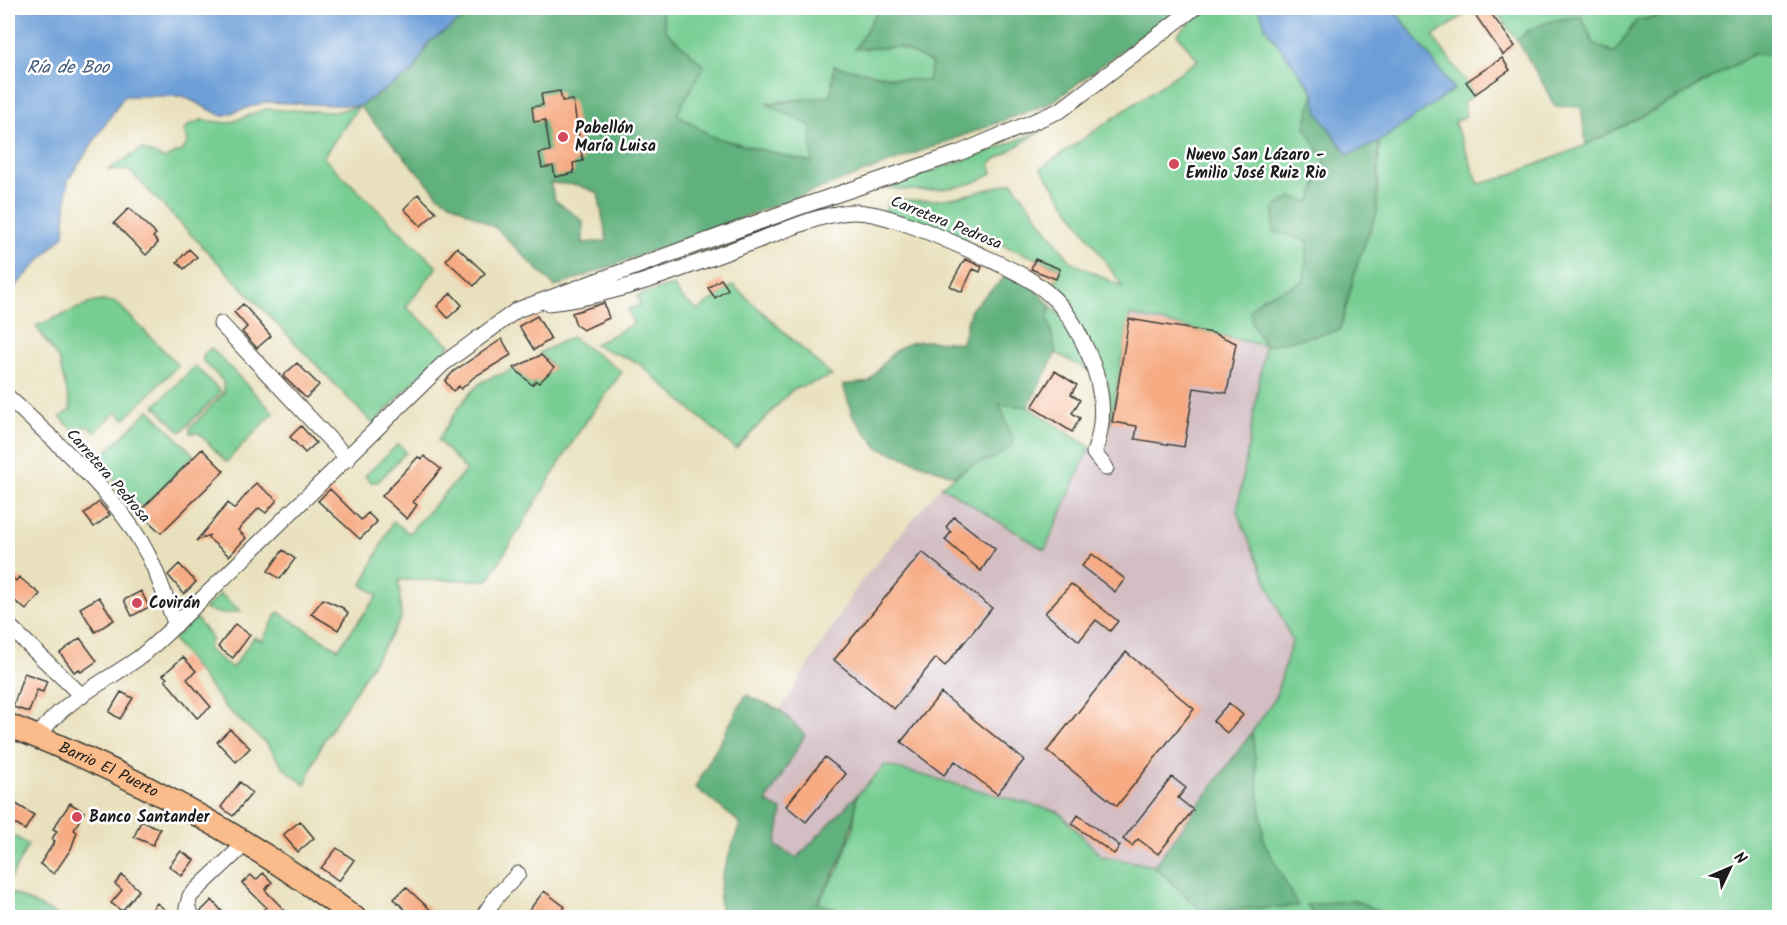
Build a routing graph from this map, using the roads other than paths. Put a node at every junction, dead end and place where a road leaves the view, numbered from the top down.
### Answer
1 (1194, 8) edge
2 (533, 305) junction
3 (220, 324) dead end
4 (8, 397) edge
5 (348, 459) junction
6 (1106, 468) dead end
7 (8, 625) edge
8 (176, 625) junction
9 (82, 696) junction
10 (8, 725) edge
11 (38, 737) junction
12 (248, 842) junction
13 (518, 874) dead end
14 (187, 914) edge
15 (355, 918) edge
16 (482, 918) edge

1 - 2 street, Carretera Pedrosa
2 - 5 street, Carretera Pedrosa
2 - 6 street, Carretera Pedrosa
3 - 5 street
4 - 8 street, Carretera Pedrosa
5 - 8 street, Carretera Pedrosa
7 - 9 street
8 - 9 street, Carretera Pedrosa
9 - 11 street, Carretera Pedrosa
10 - 11 main road, Barrio El Puerto
11 - 12 main road, Barrio El Puerto
12 - 14 street
12 - 15 main road, Barrio El Puerto
13 - 16 street

